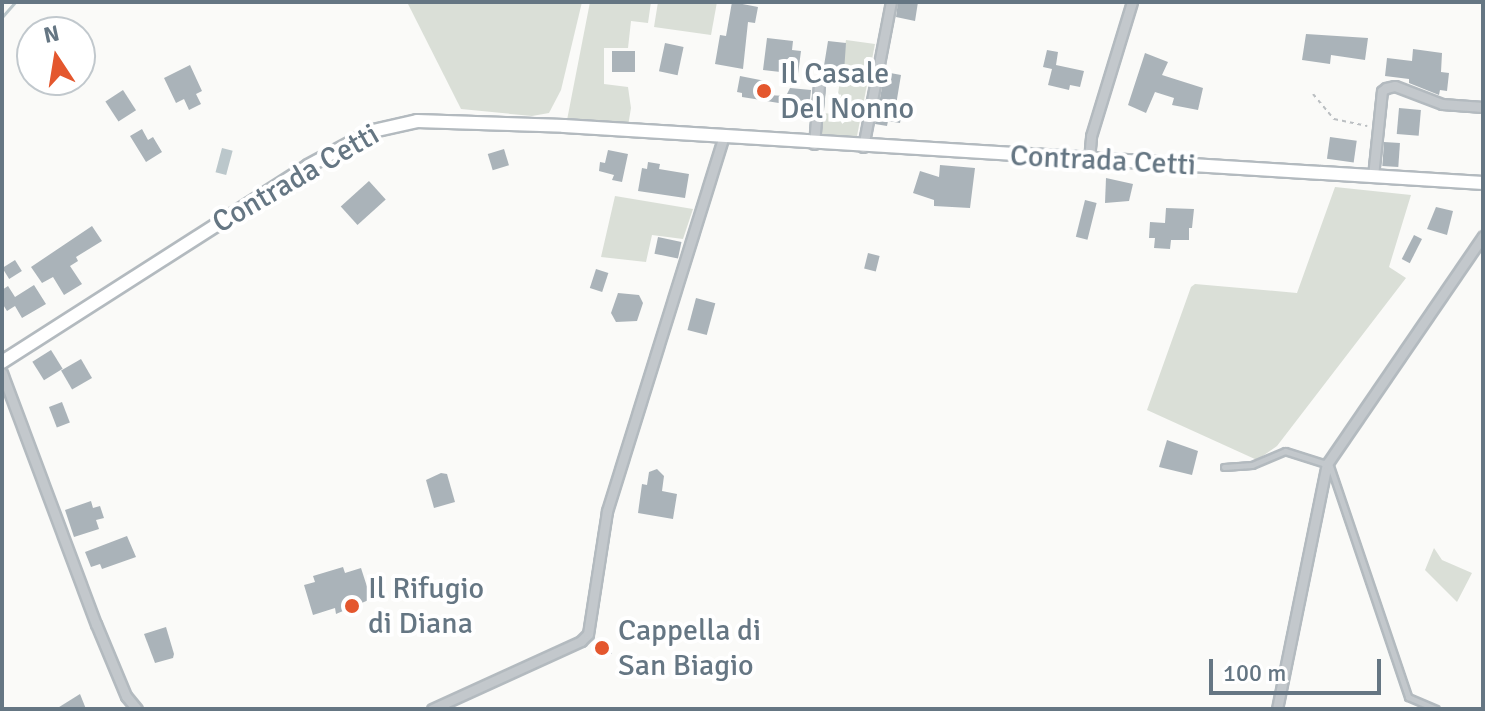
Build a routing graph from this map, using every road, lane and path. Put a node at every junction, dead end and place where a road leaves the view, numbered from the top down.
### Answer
1 (891, 2) edge
2 (1132, 2) edge
3 (819, 85) dead end
4 (1313, 94) dead end
5 (1483, 107) edge
6 (723, 138) junction
7 (1377, 140) junction
8 (814, 144) junction
9 (863, 147) junction
10 (1089, 160) junction
11 (1373, 176) junction
12 (1483, 183) edge
13 (1483, 236) edge
14 (2, 362) edge
15 (2, 373) edge
16 (1328, 464) junction
17 (1224, 467) dead end
18 (126, 705) edge
19 (137, 709) edge
20 (432, 709) edge
21 (1277, 709) edge
22 (1436, 709) edge

1 - 9 street
2 - 10 street
3 - 8 street
4 - 7 path
5 - 7 street
6 - 8 main road, Contrada Cetti
6 - 14 main road, Contrada Cetti
6 - 20 street
7 - 11 street
8 - 9 main road, Contrada Cetti
9 - 10 main road, Contrada Cetti
10 - 11 main road, Contrada Cetti
11 - 12 main road, Contrada Cetti
13 - 16 street
15 - 18 street
16 - 17 lane
16 - 21 street
16 - 22 lane
18 - 19 street

